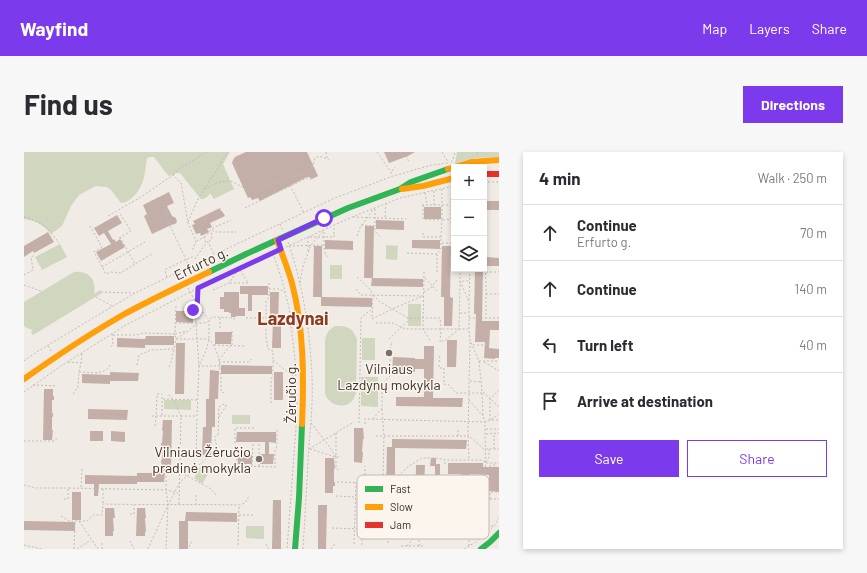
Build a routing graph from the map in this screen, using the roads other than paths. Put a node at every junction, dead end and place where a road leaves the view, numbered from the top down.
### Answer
1 (499, 160) edge
2 (487, 174) edge
3 (499, 174) edge
4 (451, 179) edge
5 (400, 189) junction
6 (278, 240) junction
7 (24, 379) edge
8 (499, 533) edge
9 (295, 549) edge
10 (481, 549) edge

1 - 5 street, Erfurto g.
2 - 3 street
4 - 5 street, Erfurto g.
5 - 6 street, Erfurto g.
6 - 7 street, Erfurto g.
6 - 9 street, Žėručio g.
8 - 10 street

